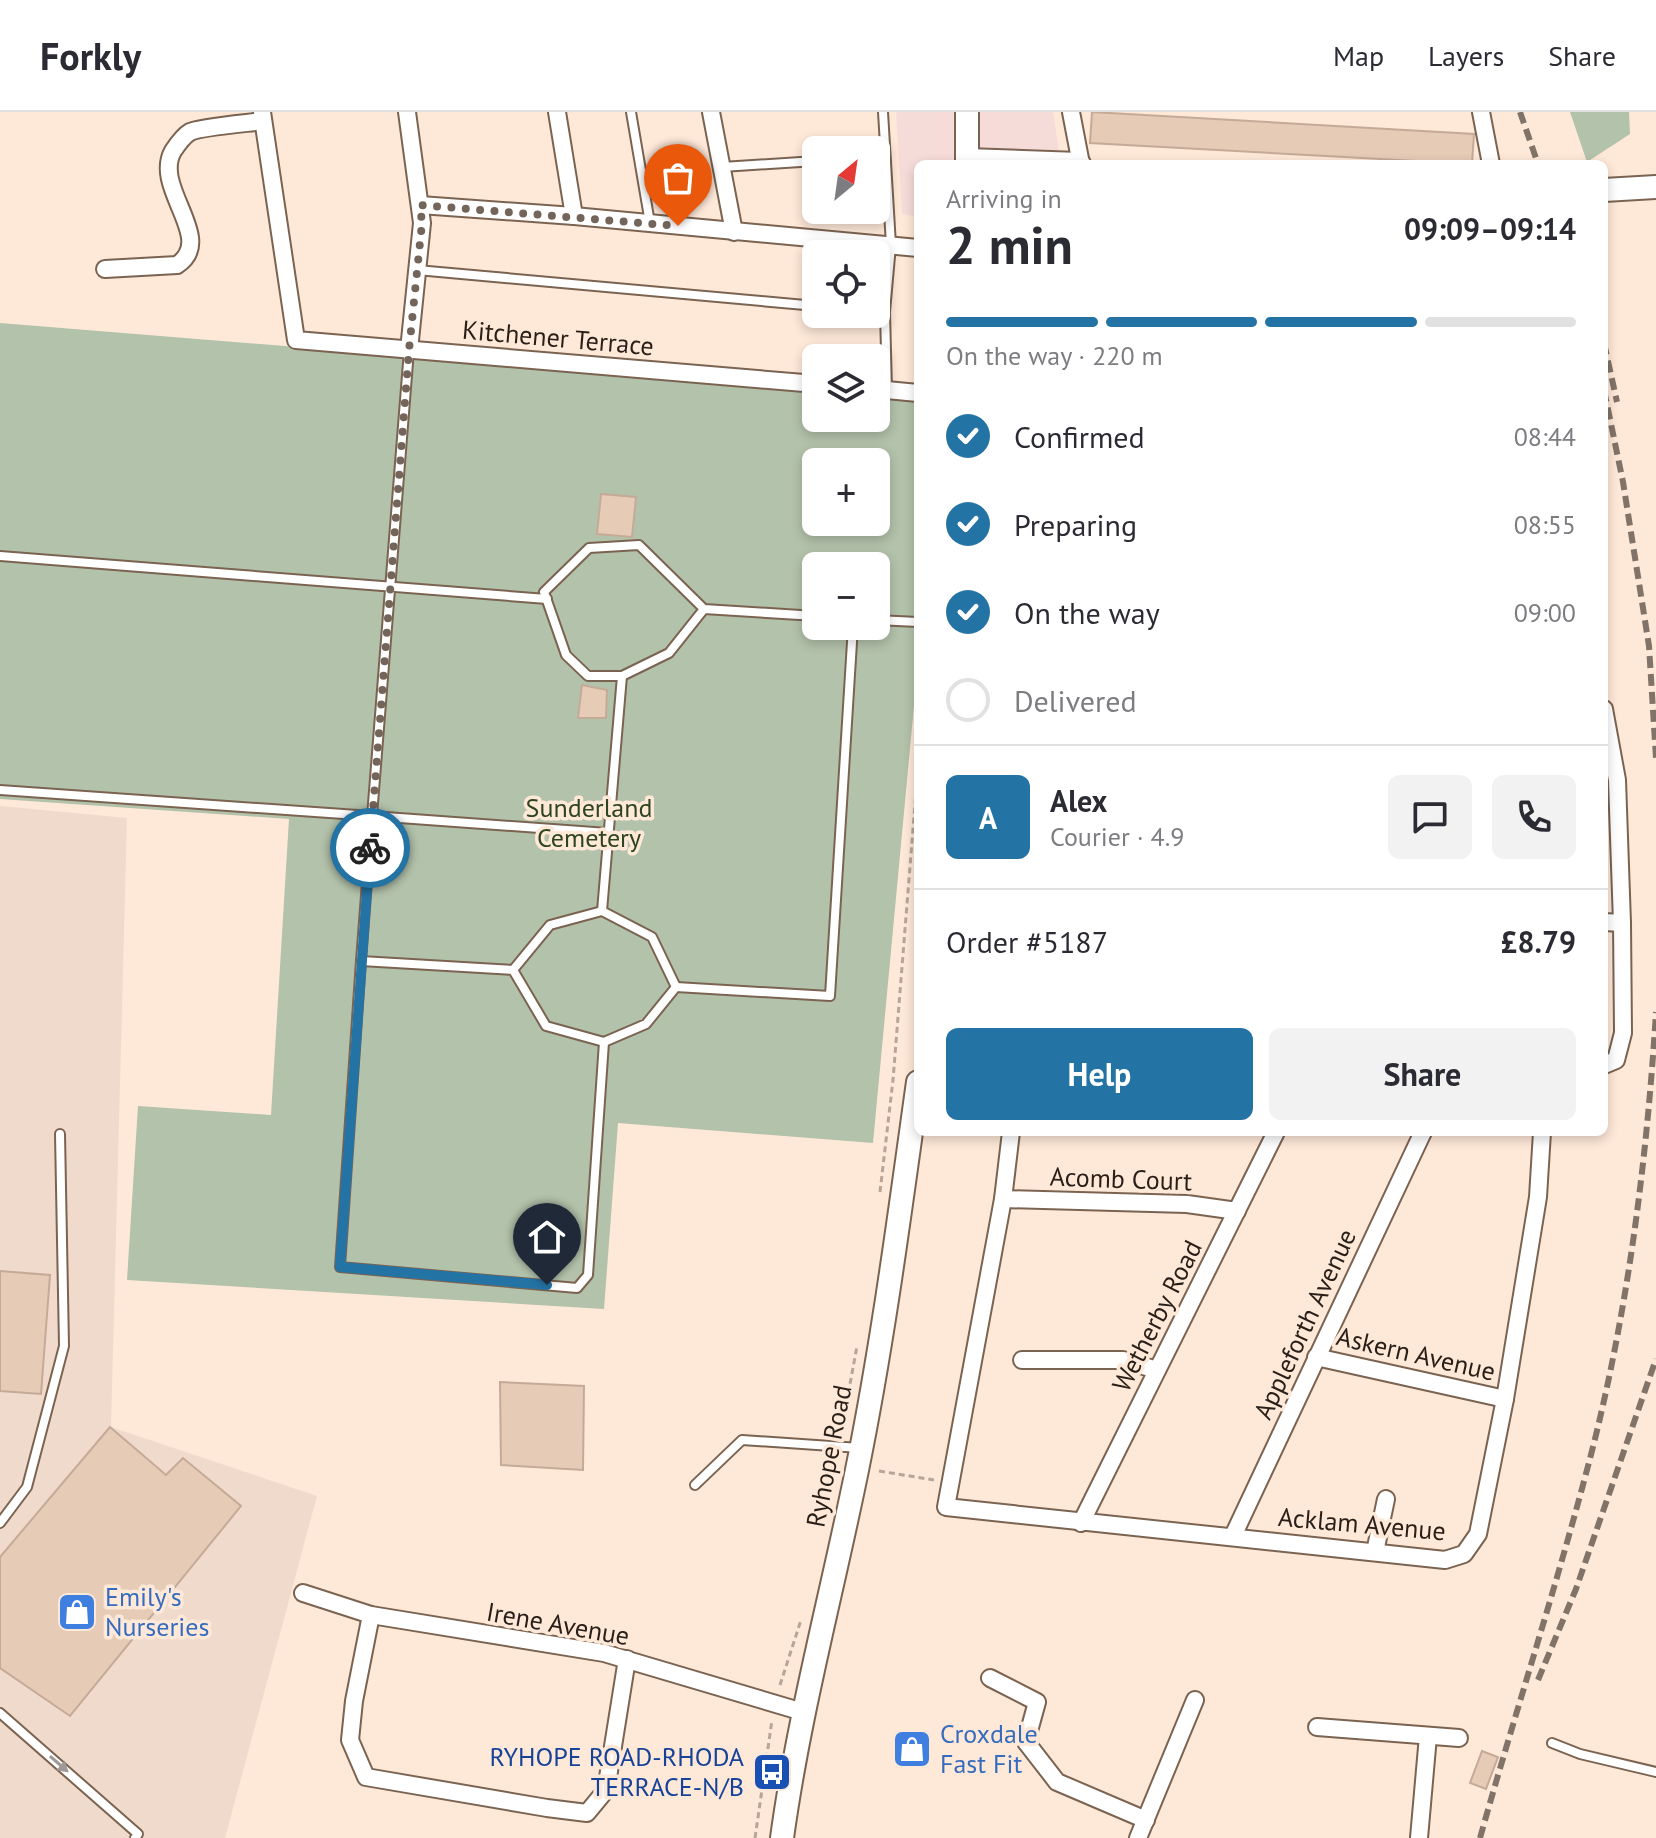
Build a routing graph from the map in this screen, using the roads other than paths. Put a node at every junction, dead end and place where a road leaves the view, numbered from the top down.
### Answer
1 (407, 112) edge
2 (557, 112) edge
3 (631, 112) edge
4 (711, 112) edge
5 (883, 112) edge
6 (967, 112) edge
7 (1071, 112) edge
8 (1481, 112) edge
9 (263, 117) edge
10 (882, 136) edge
11 (967, 160) edge
12 (1079, 160) edge
13 (1490, 160) edge
14 (802, 162) edge
15 (721, 167) junction
16 (1656, 187) edge
17 (1608, 190) edge
18 (420, 205) junction
19 (574, 216) junction
20 (650, 223) junction
21 (889, 224) edge
22 (734, 232) junction
23 (891, 245) junction
24 (914, 248) edge
25 (890, 252) edge
26 (105, 269) dead end
27 (417, 270) junction
28 (802, 305) edge
29 (409, 350) junction
30 (802, 383) edge
31 (890, 391) edge
32 (914, 393) edge
33 (0, 556) edge
34 (392, 586) junction
35 (547, 599) junction
36 (704, 609) junction
37 (802, 615) edge
38 (890, 621) edge
39 (914, 622) edge
40 (852, 640) edge
41 (622, 676) junction
42 (1608, 756) edge
43 (1610, 780) edge
44 (0, 790) edge
45 (372, 816) junction
46 (608, 833) junction
47 (602, 911) junction
48 (1608, 922) edge
49 (1622, 923) junction
50 (361, 961) junction
51 (513, 970) junction
52 (676, 987) junction
53 (604, 1042) junction
54 (1608, 1063) edge
55 (914, 1111) edge
56 (60, 1134) dead end
57 (1011, 1136) edge
58 (1274, 1136) edge
59 (1421, 1136) edge
60 (1542, 1136) edge
61 (1003, 1199) junction
62 (1237, 1211) junction
63 (1316, 1357) junction
64 (1022, 1360) dead end
65 (1157, 1370) junction
66 (1505, 1399) junction
67 (853, 1454) junction
68 (695, 1485) dead end
69 (1386, 1499) dead end
70 (0, 1523) edge
71 (1081, 1523) junction
72 (1233, 1536) junction
73 (1375, 1552) junction
74 (303, 1593) dead end
75 (371, 1615) junction
76 (627, 1659) junction
77 (990, 1678) dead end
78 (1195, 1700) dead end
79 (803, 1712) junction
80 (0, 1713) edge
81 (1317, 1727) dead end
82 (1428, 1736) junction
83 (1459, 1738) dead end
84 (1552, 1743) dead end
85 (1656, 1772) edge
86 (1146, 1820) junction
87 (135, 1838) edge
88 (782, 1838) edge
89 (1138, 1838) edge
90 (1419, 1838) edge

1 - 18 street
2 - 19 street
3 - 20 lane
4 - 15 street
5 - 10 lane
6 - 11 main road
7 - 12 street
8 - 13 street
9 - 26 street
9 - 29 street, Kitchener Terrace
14 - 15 lane
15 - 22 street
16 - 17 main road
18 - 19 street
18 - 27 street
19 - 20 street
20 - 22 street
21 - 23 lane
22 - 23 street
23 - 24 street
23 - 25 lane
27 - 28 lane
27 - 29 street
29 - 30 street, Kitchener Terrace
29 - 34 lane
31 - 32 street
33 - 34 lane
34 - 35 lane
34 - 45 lane
35 - 36 lane
35 - 41 lane
36 - 37 lane
36 - 41 lane
38 - 39 lane
40 - 52 lane
41 - 46 lane
42 - 43 street
43 - 49 street
44 - 45 lane
45 - 46 lane
45 - 50 lane
46 - 47 lane
47 - 51 lane
47 - 52 lane
48 - 49 street
49 - 54 street
50 - 51 lane
50 - 53 lane
51 - 53 lane
52 - 53 lane
55 - 67 main road, Ryhope Road
56 - 70 lane
57 - 61 street
58 - 62 street, Wetherby Road
59 - 63 street, Appleforth Avenue
60 - 66 street, Acklam Avenue
61 - 62 street, Acomb Court
61 - 71 street, Acklam Avenue
62 - 65 street, Wetherby Road
63 - 66 street, Askern Avenue
63 - 72 street, Appleforth Avenue
64 - 65 street
65 - 71 street, Wetherby Road
66 - 73 street, Acklam Avenue
67 - 68 lane
67 - 79 main road, Ryhope Road
69 - 73 street
71 - 72 street, Acklam Avenue
72 - 73 street, Acklam Avenue
74 - 75 street, Irene Avenue
75 - 76 street, Irene Avenue
75 - 76 street
76 - 79 street, Irene Avenue
77 - 86 street
78 - 86 street
79 - 88 main road, Ryhope Road
80 -> 87 lane
81 - 82 street
82 - 83 street
82 - 90 street
84 - 85 lane
86 - 89 street

